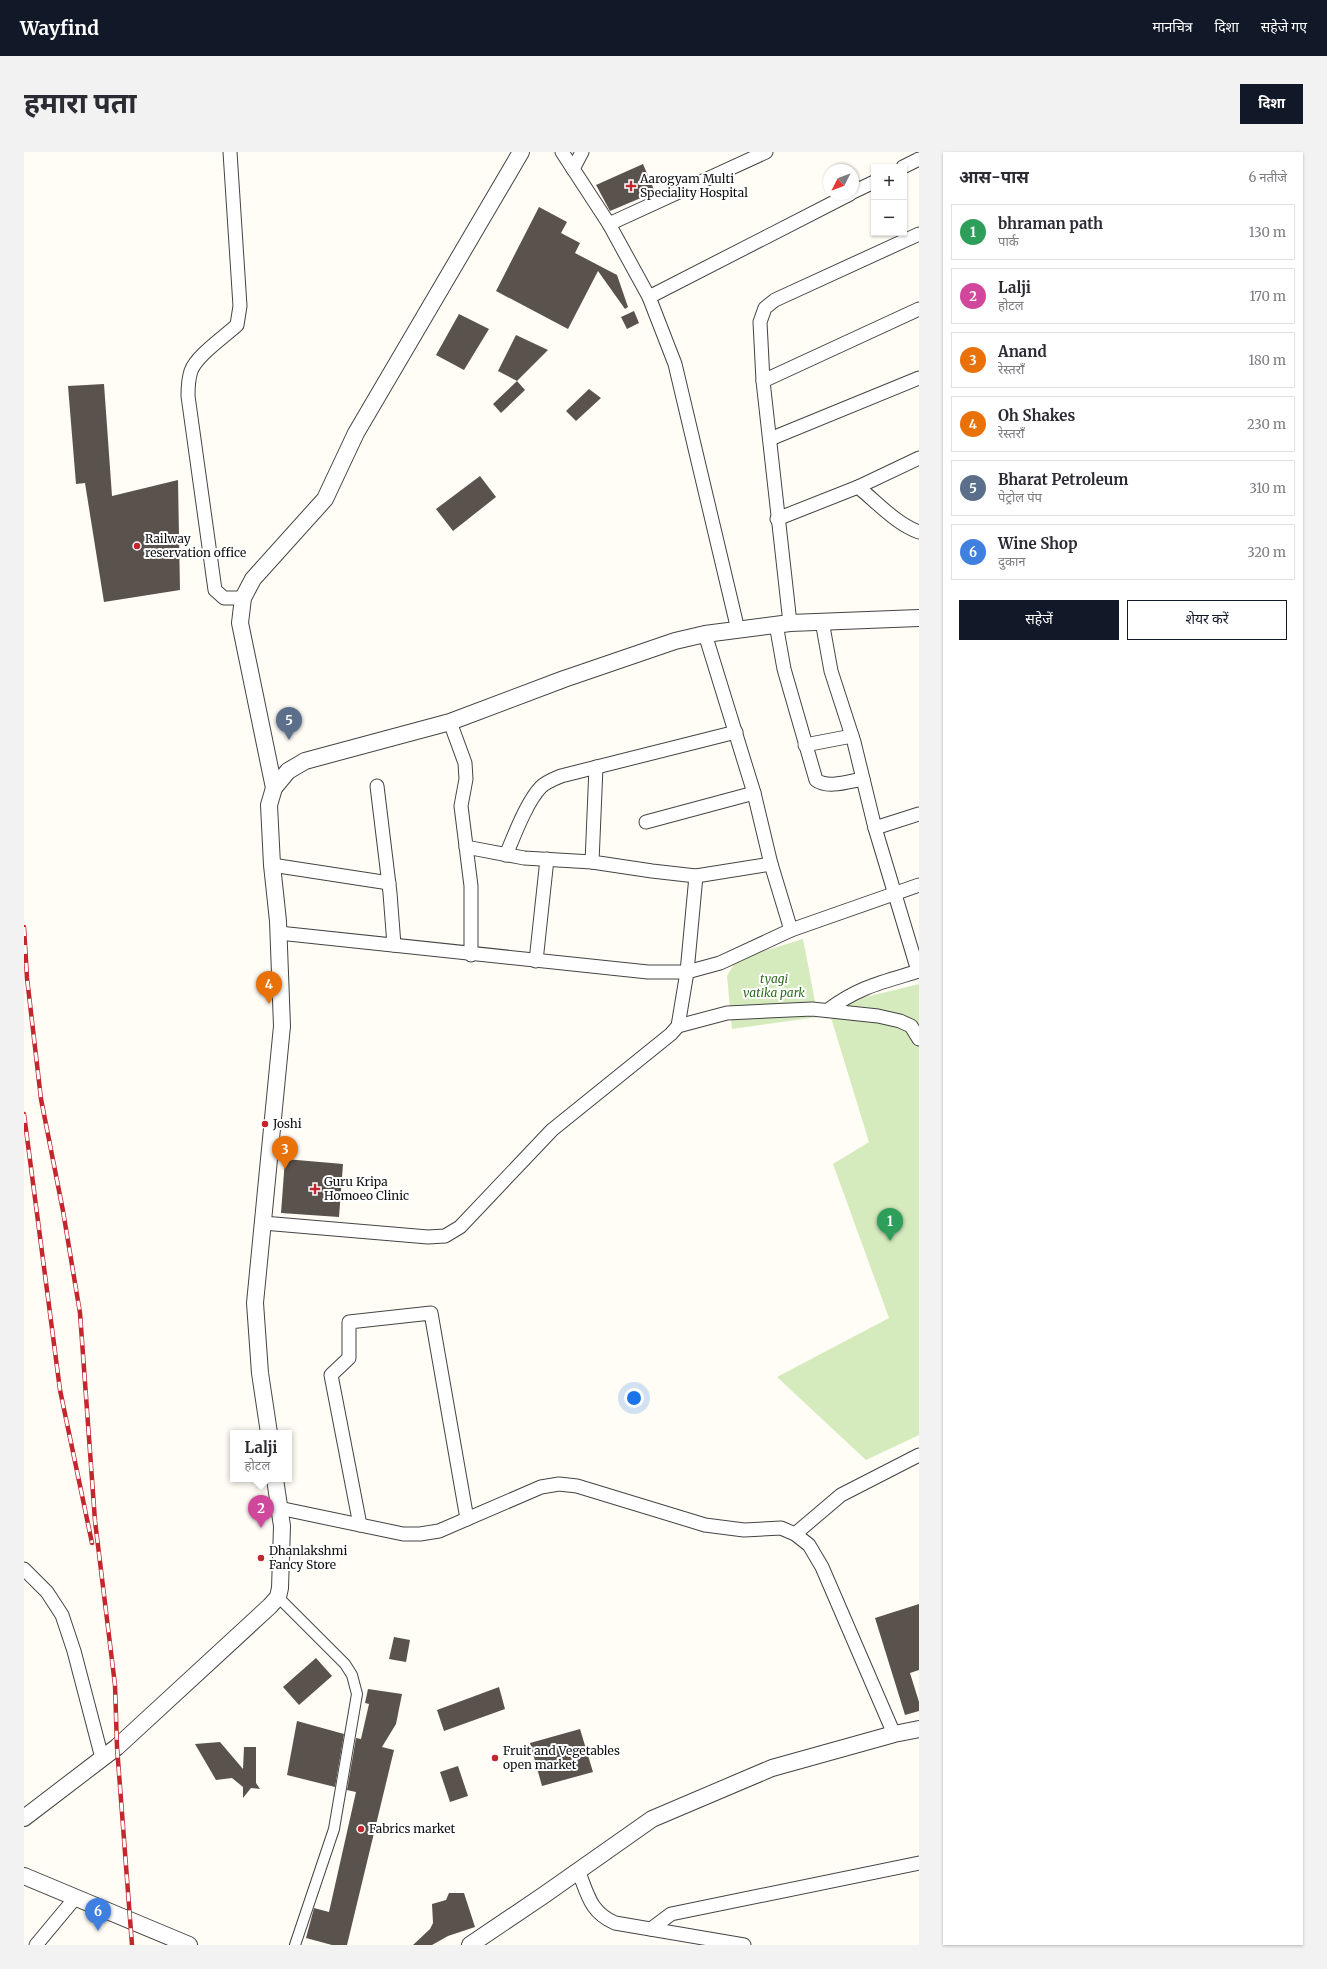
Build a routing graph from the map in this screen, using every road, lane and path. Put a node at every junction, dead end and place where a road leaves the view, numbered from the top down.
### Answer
1 (230, 152) edge
2 (520, 152) edge
3 (562, 152) edge
4 (582, 152) edge
5 (766, 152) edge
6 (919, 159) edge
7 (907, 165) edge
8 (573, 169) junction
9 (871, 183) edge
10 (859, 189) edge
11 (838, 200) edge
12 (609, 224) junction
13 (919, 234) edge
14 (649, 297) junction
15 (919, 309) edge
16 (919, 378) edge
17 (763, 381) junction
18 (770, 440) junction
19 (919, 458) edge
20 (858, 486) junction
21 (777, 519) junction
22 (919, 532) edge
23 (243, 598) junction
24 (919, 618) edge
25 (822, 621) junction
26 (783, 624) junction
27 (738, 630) junction
28 (705, 634) junction
29 (450, 722) junction
30 (736, 732) junction
31 (852, 736) junction
32 (805, 745) junction
33 (596, 767) junction
34 (863, 779) junction
35 (377, 786) dead end
36 (274, 788) junction
37 (754, 794) junction
38 (919, 814) edge
39 (646, 822) dead end
40 (876, 828) junction
41 (466, 847) junction
42 (506, 855) junction
43 (547, 859) junction
44 (592, 862) junction
45 (771, 864) junction
46 (272, 865) junction
47 (696, 876) junction
48 (389, 883) junction
49 (919, 885) edge
50 (896, 894) junction
51 (791, 930) junction
52 (279, 933) junction
53 (394, 945) junction
54 (471, 955) junction
55 (536, 961) junction
56 (918, 971) edge
57 (687, 972) junction
58 (828, 1010) junction
59 (678, 1026) junction
60 (919, 1039) edge
61 (263, 1223) junction
62 (269, 1430) edge
63 (919, 1455) edge
64 (275, 1482) edge
65 (279, 1508) junction
66 (467, 1519) junction
67 (360, 1525) junction
68 (795, 1534) junction
69 (24, 1569) edge
70 (278, 1597) junction
71 (919, 1730) edge
72 (894, 1734) junction
73 (102, 1758) junction
74 (24, 1818) edge
75 (919, 1863) edge
76 (578, 1870) junction
77 (24, 1876) edge
78 (76, 1898) junction
79 (651, 1929) junction
80 (36, 1945) edge
81 (189, 1945) edge
82 (295, 1945) edge
83 (470, 1945) edge
84 (744, 1945) edge

1 - 23 street
2 - 23 street
3 - 8 street
4 - 8 street
5 - 12 street
6 - 7 street
8 - 12 street
9 - 10 street
11 - 14 street
12 - 14 street
13 - 17 street
14 - 27 street
15 - 17 street
16 - 18 street
17 - 18 street
18 - 21 street
19 - 20 street
20 - 21 street
20 - 22 street
21 - 26 street
23 - 36 street
24 - 25 street
25 - 26 street
25 - 31 street
26 - 27 street
26 - 32 street
27 - 28 street
28 - 29 street
28 - 30 street
29 - 36 street
29 - 41 street
30 - 33 street
30 - 37 street
31 - 32 street
31 - 34 street
32 - 34 street
33 - 42 street
33 - 44 street
34 - 40 street
35 - 48 street
36 - 46 street
37 - 39 street
37 - 45 street
38 - 40 street
40 - 50 street
41 - 42 street
41 - 54 street
42 - 43 street
43 - 44 street
43 - 55 street
44 - 47 street
45 - 47 street
45 - 51 street
46 - 48 street
46 - 52 street
47 - 57 street
48 - 53 street
49 - 50 street
50 - 51 street
50 - 56 street
51 - 57 street
52 - 53 street
52 - 61 street
53 - 54 street
54 - 55 street
55 - 57 street
56 - 58 street
57 - 59 street
58 - 59 street
58 - 60 street
59 - 61 street
61 - 62 street
63 - 68 street
64 - 65 street
65 - 67 street
65 - 70 street
66 - 67 street
66 - 67 street
66 - 68 street
68 - 72 street
69 - 73 street
70 - 73 street
70 - 82 street
71 - 72 street
72 - 76 street
73 - 74 street
75 - 79 street
76 - 79 street
76 - 83 street
77 - 78 street
78 - 80 street
78 - 81 street
79 - 84 street

